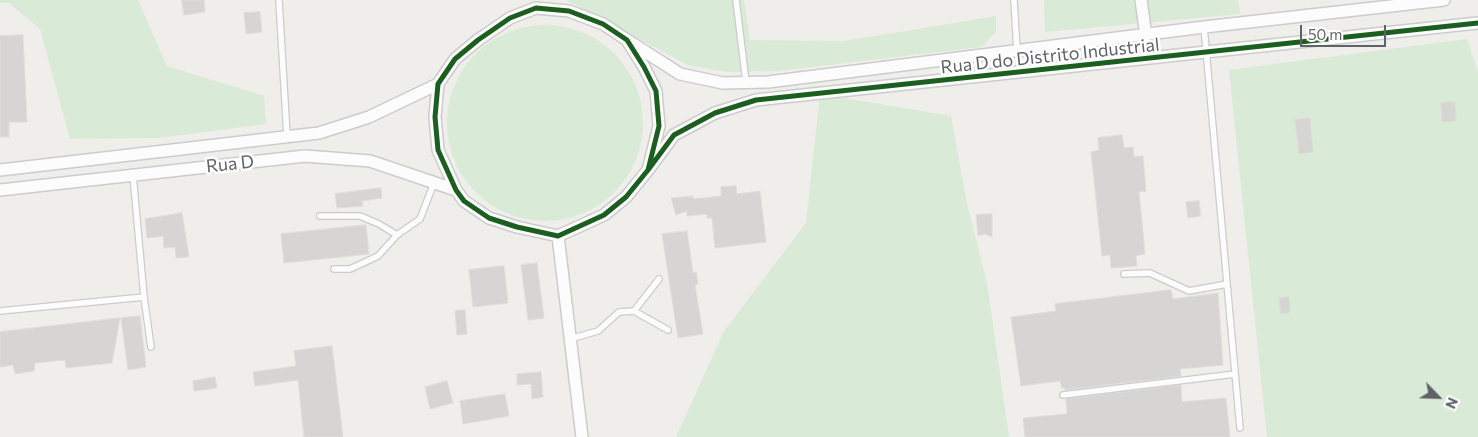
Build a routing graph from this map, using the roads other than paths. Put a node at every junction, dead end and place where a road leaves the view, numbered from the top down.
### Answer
1 (279, 0) edge
2 (736, 0) edge
3 (1014, 0) edge
4 (1141, 0) edge
5 (1439, 0) edge
6 (1478, 23) edge
7 (1204, 27) junction
8 (1146, 36) junction
9 (627, 40) junction
10 (1017, 51) junction
11 (1206, 53) junction
12 (746, 82) junction
13 (438, 84) junction
14 (287, 136) junction
15 (112, 157) junction
16 (0, 170) edge
17 (648, 170) junction
18 (133, 175) junction
19 (114, 177) junction
20 (434, 182) junction
21 (0, 190) edge
22 (456, 190) junction
23 (320, 216) dead end
24 (397, 235) junction
25 (558, 236) junction
26 (334, 269) dead end
27 (1124, 274) dead end
28 (659, 280) dead end
29 (1227, 284) junction
30 (144, 298) junction
31 (0, 311) edge
32 (634, 311) junction
33 (668, 330) dead end
34 (570, 338) junction
35 (151, 347) dead end
36 (1235, 374) junction
37 (1063, 395) dead end
38 (1240, 428) dead end
39 (582, 437) edge

1 - 14 lane
2 - 12 lane
3 - 10 lane
4 - 8 street
5 - 7 street, Rua D do Distrito Industrial
6 - 11 street, Rua D do Distrito Industrial
7 - 8 street, Rua D do Distrito Industrial
7 - 11 lane
8 - 10 street, Rua D do Distrito Industrial
9 - 12 street, Rua D do Distrito Industrial
9 - 13 street, Rua D do Distrito Industrial
9 - 17 street
10 - 12 street, Rua D do Distrito Industrial
11 - 17 street, Rua D do Distrito Industrial
11 - 29 lane
13 - 14 street, Rua D
13 - 22 street
14 - 15 street, Rua D
15 - 16 street, Rua D
15 - 19 street
17 - 25 street, Rua D do Distrito Industrial
18 - 19 street, Rua D
18 - 20 street, Rua D
18 - 30 lane
19 - 21 street, Rua D
20 - 22 street, Rua D
20 - 24 lane
22 - 25 street
23 - 24 lane
24 - 26 lane
25 - 34 street
27 - 29 lane
28 - 32 lane
29 - 36 lane
30 - 31 lane
30 - 35 lane
32 - 33 lane
32 - 34 lane
34 - 39 street
36 - 37 lane
36 - 38 lane

